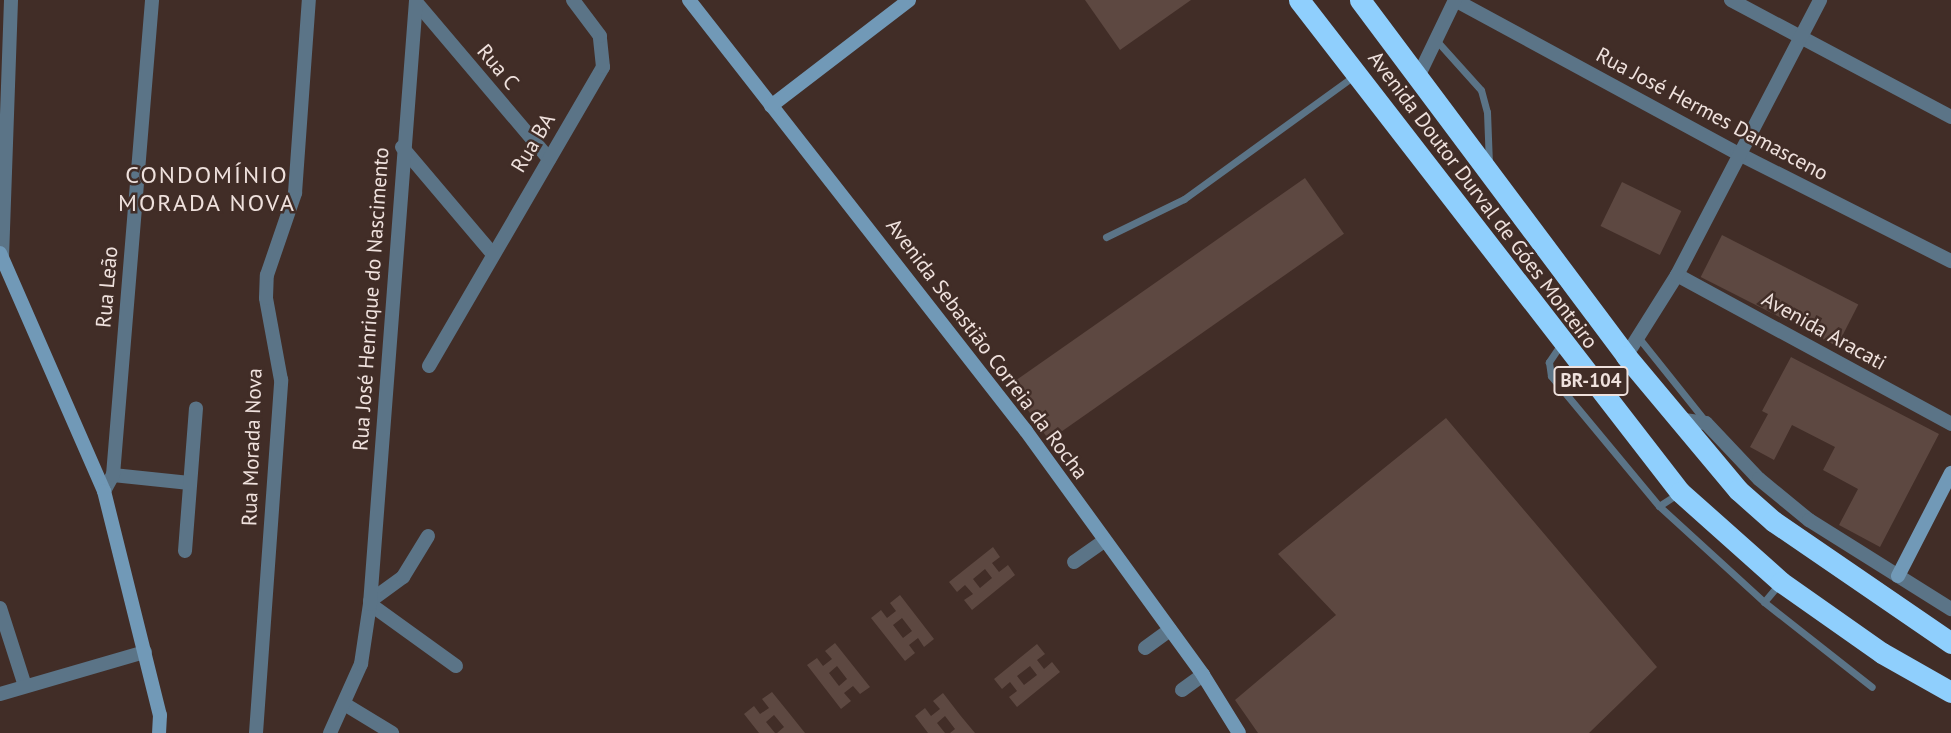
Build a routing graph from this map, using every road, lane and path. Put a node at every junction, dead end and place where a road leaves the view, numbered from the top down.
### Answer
1 (11, 0) edge
2 (152, 0) edge
3 (309, 0) edge
4 (573, 0) edge
5 (689, 0) edge
6 (909, 0) edge
7 (1298, 0) edge
8 (1360, 0) edge
9 (1455, 0) edge
10 (1731, 0) edge
11 (1820, 0) edge
12 (416, 1) edge
13 (1803, 38) junction
14 (1436, 40) junction
15 (1356, 74) junction
16 (1418, 79) junction
17 (771, 106) junction
18 (1951, 117) edge
19 (402, 147) junction
20 (1737, 153) junction
21 (549, 159) junction
22 (1490, 175) junction
23 (1107, 237) dead end
24 (491, 252) junction
25 (1, 255) edge
26 (1951, 261) edge
27 (1677, 275) junction
28 (1638, 337) junction
29 (1561, 343) junction
30 (1626, 356) junction
31 (429, 366) dead end
32 (196, 408) dead end
33 (1676, 419) junction
34 (1706, 423) junction
35 (1951, 424) edge
36 (1951, 473) edge
37 (113, 475) junction
38 (190, 483) junction
39 (104, 491) junction
40 (1680, 492) junction
41 (1659, 506) junction
42 (428, 536) dead end
43 (1104, 541) junction
44 (186, 551) dead end
45 (1074, 562) dead end
46 (1898, 576) junction
47 (1781, 582) junction
48 (370, 602) junction
49 (1764, 602) junction
50 (0, 608) edge
51 (1951, 609) edge
52 (1170, 630) junction
53 (1951, 643) edge
54 (1145, 648) dead end
55 (145, 652) junction
56 (456, 666) dead end
57 (1202, 675) junction
58 (25, 686) junction
59 (1872, 687) dead end
60 (1182, 690) dead end
61 (1951, 692) edge
62 (0, 694) edge
63 (346, 705) junction
64 (161, 731) edge
65 (256, 733) edge
66 (330, 733) edge
67 (392, 733) edge
68 (1239, 733) edge

1 - 25 street
2 - 37 street, Rua Leão
3 - 65 street, Rua Morada Nova
4 - 21 street, Rua BA
5 - 17 street, Avenida Sebastião Correia da Rocha
6 - 17 street
7 - 15 highway, Avenida Doutor Durval de Góes Monteiro / BR-104
8 - 16 highway, Avenida Doutor Durval de Góes Monteiro / BR-104
9 - 14 street
9 - 20 street, Rua José Hermes Damasceno
10 - 13 street
11 - 13 street
12 - 19 street, Rua José Henrique do Nascimento
12 - 21 street, Rua C
13 - 18 street
13 - 20 street
14 - 16 street
14 - 22 lane
15 - 23 lane
15 - 29 highway, Avenida Doutor Durval de Góes Monteiro / BR-104
16 - 22 highway, Avenida Doutor Durval de Góes Monteiro / BR-104
17 - 43 street, Avenida Sebastião Correia da Rocha
19 - 24 street
19 - 48 street, Rua José Henrique do Nascimento
20 - 26 street, Rua José Hermes Damasceno
20 - 27 street
21 - 24 street, Rua BA
22 - 30 highway, Avenida Doutor Durval de Góes Monteiro / BR-104
24 - 31 street, Rua BA
25 - 39 street
27 - 28 street
27 - 35 street, Avenida Aracati
28 - 30 street
28 - 34 lane
29 - 40 highway, Avenida Doutor Durval de Góes Monteiro / BR-104
29 - 41 lane
30 - 33 highway, Avenida Doutor Durval de Góes Monteiro / BR-104
32 - 38 street
33 - 34 street
33 - 53 highway, Avenida Doutor Durval de Góes Monteiro / BR-104
34 - 46 street
36 - 46 street
37 - 38 street
37 - 39 street, Rua Leão
38 - 44 street
39 - 55 street
40 - 41 lane
40 - 47 highway, Avenida Doutor Durval de Góes Monteiro / BR-104
41 - 49 lane
42 - 48 street
43 - 45 street
43 - 52 street, Avenida Sebastião Correia da Rocha
46 - 51 street
47 - 49 lane
47 - 61 highway, Avenida Doutor Durval de Góes Monteiro / BR-104
48 - 56 street
48 - 63 street, Rua José Henrique do Nascimento
49 - 59 lane
50 - 58 street
52 - 54 street
52 - 57 street, Avenida Sebastião Correia da Rocha
55 - 58 street
55 - 64 street
57 - 60 street
57 - 68 street, Avenida Sebastião Correia da Rocha
58 - 62 street
63 - 66 street, Rua José Henrique do Nascimento
63 - 67 street

